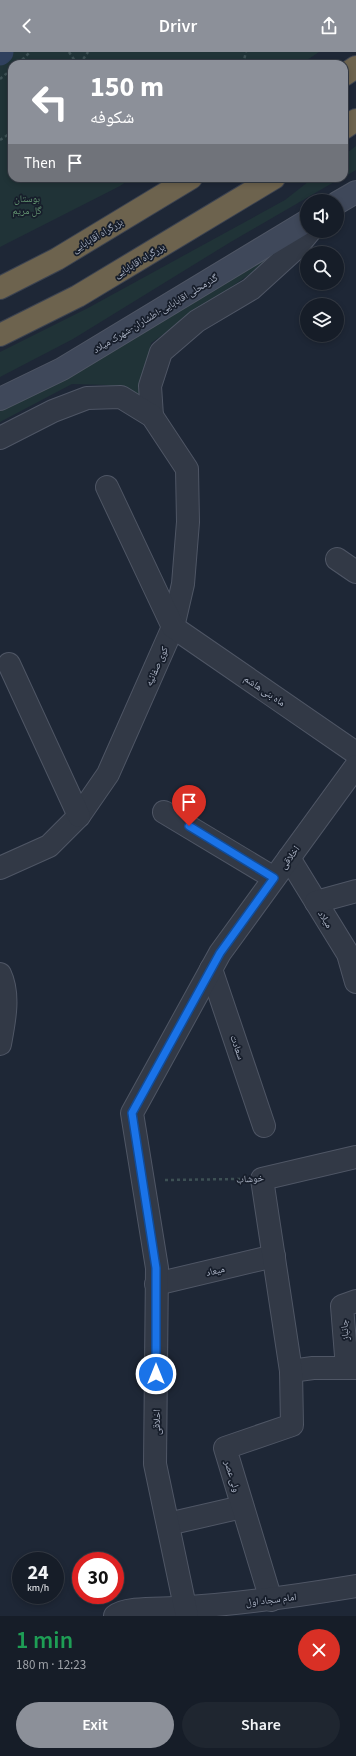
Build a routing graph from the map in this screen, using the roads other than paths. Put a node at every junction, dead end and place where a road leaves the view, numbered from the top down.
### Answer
1 (184, 182) edge
2 (267, 182) edge
3 (356, 192) edge
4 (344, 200) edge
5 (300, 225) edge
6 (304, 238) edge
7 (0, 288) edge
8 (0, 335) edge
9 (0, 399) edge
10 (152, 416) junction
11 (0, 438) edge
12 (107, 487) dead end
13 (337, 559) dead end
14 (356, 572) edge
15 (174, 627) junction
16 (9, 664) dead end
17 (356, 753) edge
18 (356, 766) edge
19 (164, 812) dead end
20 (79, 816) junction
21 (289, 858) junction
22 (0, 868) edge
23 (274, 878) junction
24 (356, 891) edge
25 (316, 902) junction
26 (352, 953) edge
27 (211, 969) junction
28 (0, 974) edge
29 (356, 982) edge
30 (0, 1044) edge
31 (264, 1126) dead end
32 (356, 1157) edge
33 (262, 1179) joint
34 (274, 1256) junction
35 (156, 1284) junction
36 (356, 1301) edge
37 (352, 1368) edge
38 (291, 1371) junction
39 (242, 1507) junction
40 (168, 1524) junction
41 (356, 1586) edge
42 (271, 1600) junction
43 (186, 1612) edge
44 (115, 1616) edge

1 - 7 highway, بزرگراه آقابابایی
2 - 8 highway, بزرگراه اقابابایی
3 - 4 main road
5 - 9 main road, گذرمحلی اقابابایی-اطشاران-شهرک میلاد
6 - 10 street
10 - 11 street
10 - 15 street, کوی صفائیه
12 - 15 street
13 - 14 street
15 - 17 street, ماه بنی هاشم
15 - 20 street, کوی صفائیه
16 - 20 street
18 - 21 street, اخلاقی
19 - 23 street
20 - 22 street, کوی صفائیه
21 - 23 street, اخلاقی
21 - 25 street, میلاد
23 - 27 street, اخلاقی
24 - 25 street
25 - 26 street, میلاد
26 - 29 street, میلاد
27 - 31 street, سعادت
27 - 35 street, اخلاقی
28 - 30 street
32 - 33 street, خوشاب
33 - 34 street, ولی عصر
34 - 35 street, میعاد
34 - 38 street, ولی عصر
35 - 40 street, اخلاقی
36 - 37 street, جانباز
37 - 38 street
38 - 39 street, ولی عصر
39 - 40 street
39 - 42 street, ولی عصر
40 - 43 street, اخلاقی
41 - 42 street, امام سجاد اول
42 - 43 street, امام سجاد اول
43 - 44 street, امام سجاد اول

